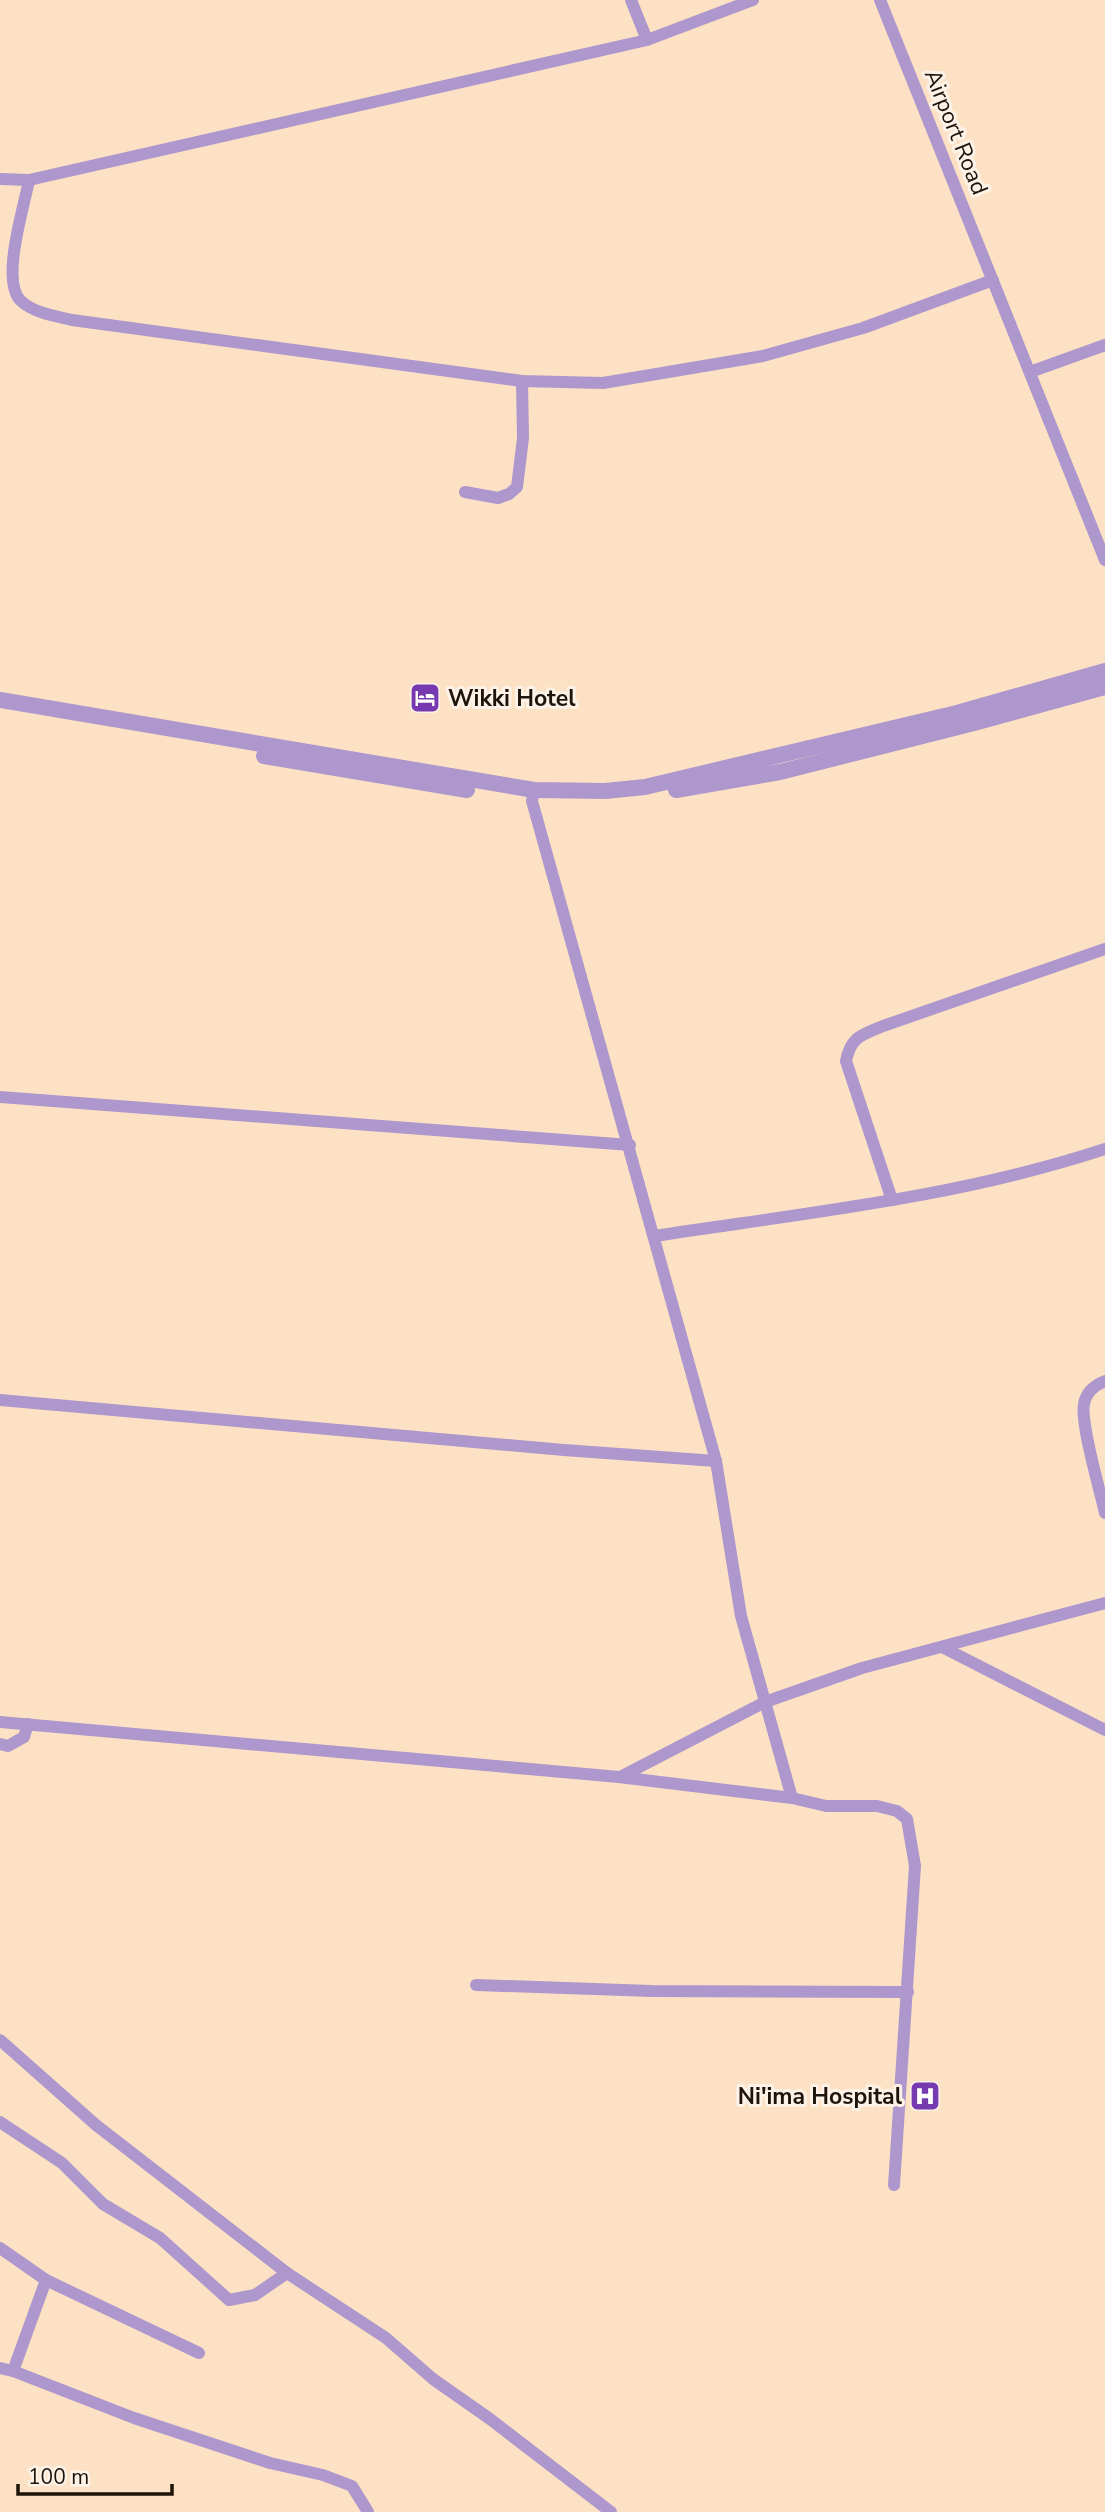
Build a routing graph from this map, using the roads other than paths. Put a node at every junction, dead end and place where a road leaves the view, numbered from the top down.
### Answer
1 (631, 0) edge
2 (752, 0) edge
3 (880, 0) edge
4 (647, 40) junction
5 (0, 179) edge
6 (29, 180) junction
7 (993, 280) junction
8 (1105, 345) edge
9 (1030, 372) junction
10 (522, 381) junction
11 (465, 492) dead end
12 (1105, 560) edge
13 (1105, 671) edge
14 (1105, 687) edge
15 (0, 700) edge
16 (0, 710) edge
17 (533, 796) junction
18 (1105, 949) edge
19 (0, 1097) edge
20 (630, 1145) junction
21 (1105, 1149) edge
22 (892, 1200) junction
23 (654, 1236) junction
24 (1105, 1381) edge
25 (0, 1400) edge
26 (716, 1461) junction
27 (1105, 1513) edge
28 (1105, 1603) edge
29 (942, 1647) junction
30 (765, 1702) junction
31 (0, 1722) edge
32 (28, 1724) junction
33 (1105, 1730) edge
34 (0, 1744) edge
35 (619, 1777) junction
36 (792, 1798) junction
37 (476, 1985) dead end
38 (908, 1992) junction
39 (0, 2040) edge
40 (0, 2122) edge
41 (894, 2185) dead end
42 (0, 2248) edge
43 (287, 2273) junction
44 (46, 2280) junction
45 (199, 2353) dead end
46 (0, 2368) edge
47 (13, 2371) junction
48 (368, 2512) edge
49 (611, 2512) edge

1 - 4 street
2 - 4 street
3 - 7 street, Airport Road
4 - 6 street
5 - 6 street
6 - 10 street
7 - 9 street, Airport Road
7 - 10 street
8 - 9 street
9 - 12 street, Airport Road
10 - 11 street
13 - 17 street
14 - 17 street
15 - 17 street
16 - 17 street
17 - 20 street
18 - 22 street
19 - 20 street
20 - 23 street
21 - 22 street
22 - 23 street
23 - 26 street
24 - 27 street
25 - 26 street
26 - 30 street
28 - 29 street
29 - 30 street
29 - 33 street
30 - 35 street
30 - 36 street
31 - 32 street
32 - 34 street
32 - 35 street
35 - 36 street
36 - 38 street
37 - 38 street
38 - 41 street
39 - 43 street
40 - 43 street
42 - 44 street
43 - 49 street
44 - 45 street
44 - 47 street
46 - 47 street
47 - 48 street

